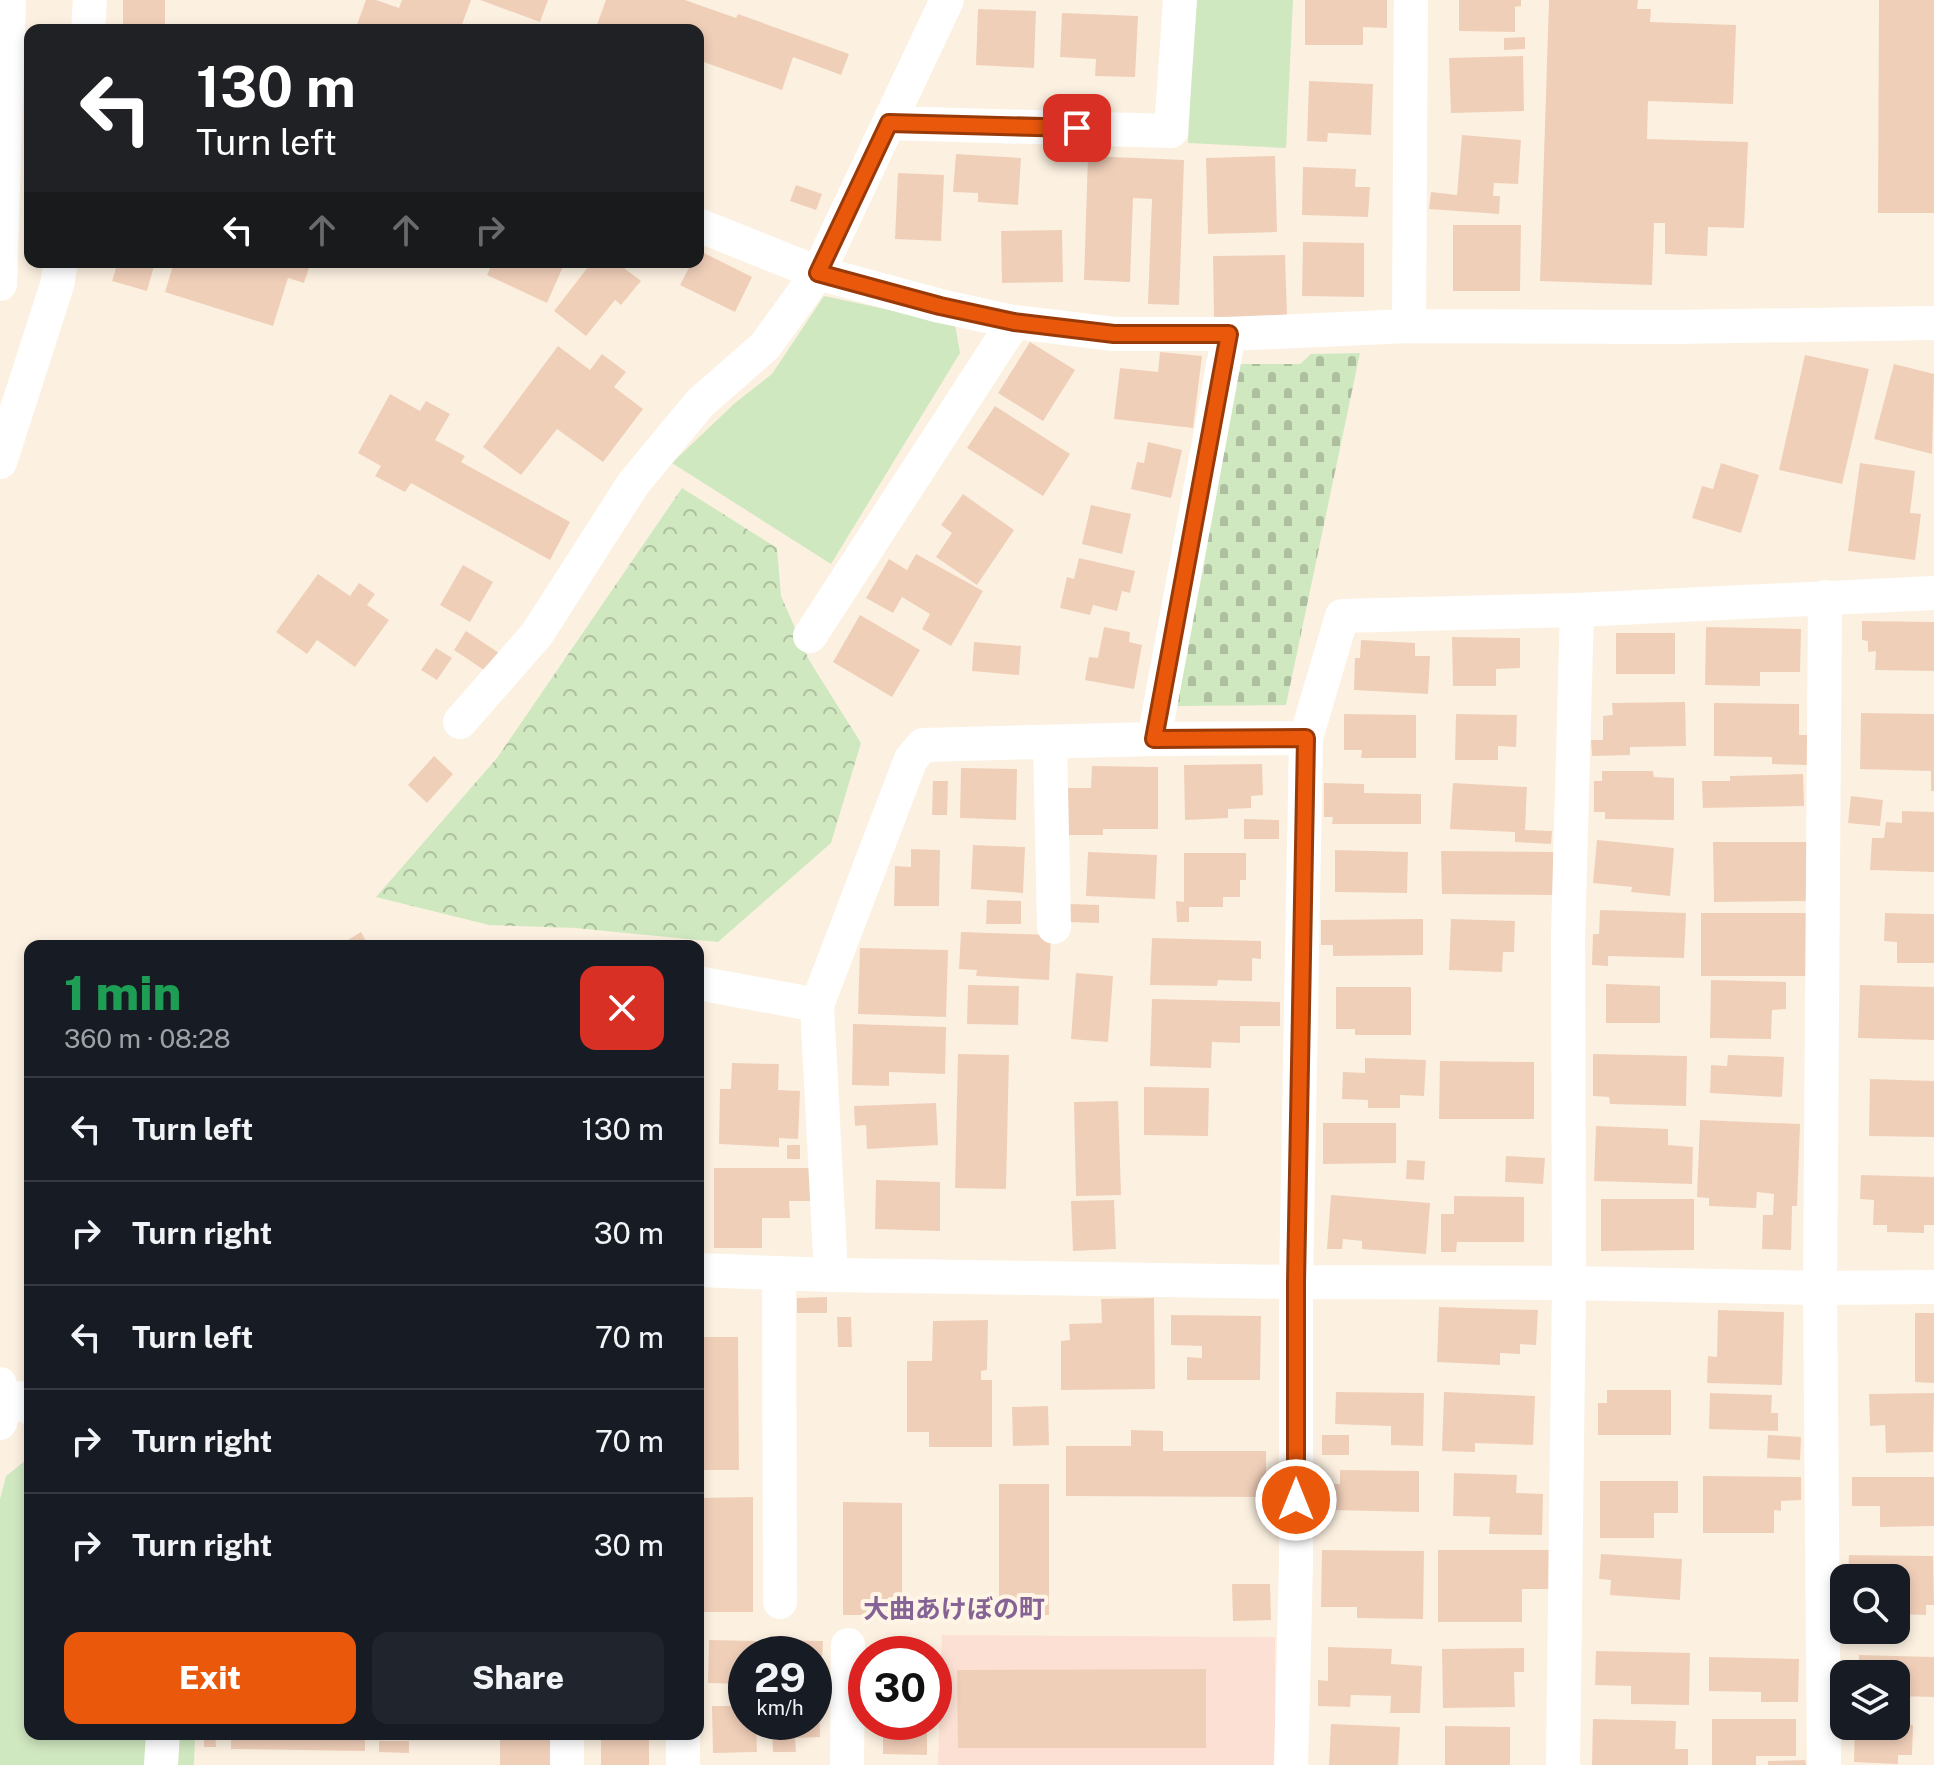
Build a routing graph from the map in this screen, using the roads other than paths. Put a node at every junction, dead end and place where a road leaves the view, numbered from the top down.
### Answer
1 (9, 0) edge
2 (90, 0) edge
3 (947, 0) edge
4 (1180, 0) edge
5 (1411, 0) edge
6 (88, 24) edge
7 (889, 123) junction
8 (704, 227) edge
9 (60, 268) edge
10 (818, 273) junction
11 (0, 284) edge
12 (1014, 322) junction
13 (1934, 323) edge
14 (1409, 326) junction
15 (1229, 334) junction
16 (0, 462) edge
17 (1934, 593) edge
18 (1825, 597) junction
19 (1577, 610) junction
20 (810, 636) dead end
21 (460, 722) dead end
22 (1306, 738) junction
23 (1154, 739) junction
24 (1050, 742) junction
25 (1054, 927) dead end
26 (704, 984) edge
27 (817, 1005) junction
28 (704, 1270) edge
29 (779, 1273) junction
30 (831, 1275) junction
31 (1296, 1282) junction
32 (1569, 1283) junction
33 (1934, 1287) edge
34 (1820, 1288) junction
35 (780, 1602) dead end
36 (848, 1645) dead end
37 (163, 1740) edge
38 (567, 1740) edge
39 (683, 1740) edge
40 (161, 1765) edge
41 (567, 1765) edge
42 (683, 1765) edge
43 (847, 1765) edge
44 (1291, 1765) edge
45 (1563, 1765) edge
46 (1824, 1765) edge

1 - 11 street
2 - 6 street
3 - 7 street
4 - 7 street
5 - 14 street
7 - 10 street
8 - 10 street
9 - 16 street
10 - 12 street
10 - 21 street
12 - 15 street
12 - 20 street
13 - 14 street
14 - 15 street
15 - 23 street
17 - 18 street
18 - 19 street
18 - 34 street
19 - 22 street
19 - 32 street
22 - 23 street
22 - 31 street
23 - 24 street
24 - 25 street
24 - 27 street
26 - 27 street
27 - 30 street
28 - 29 street
29 - 30 street
29 - 35 street
30 - 31 street
31 - 32 street
31 - 44 street
32 - 34 street
32 - 45 street
33 - 34 street
34 - 46 street
36 - 43 street
37 - 40 street
38 - 41 street
39 - 42 street

